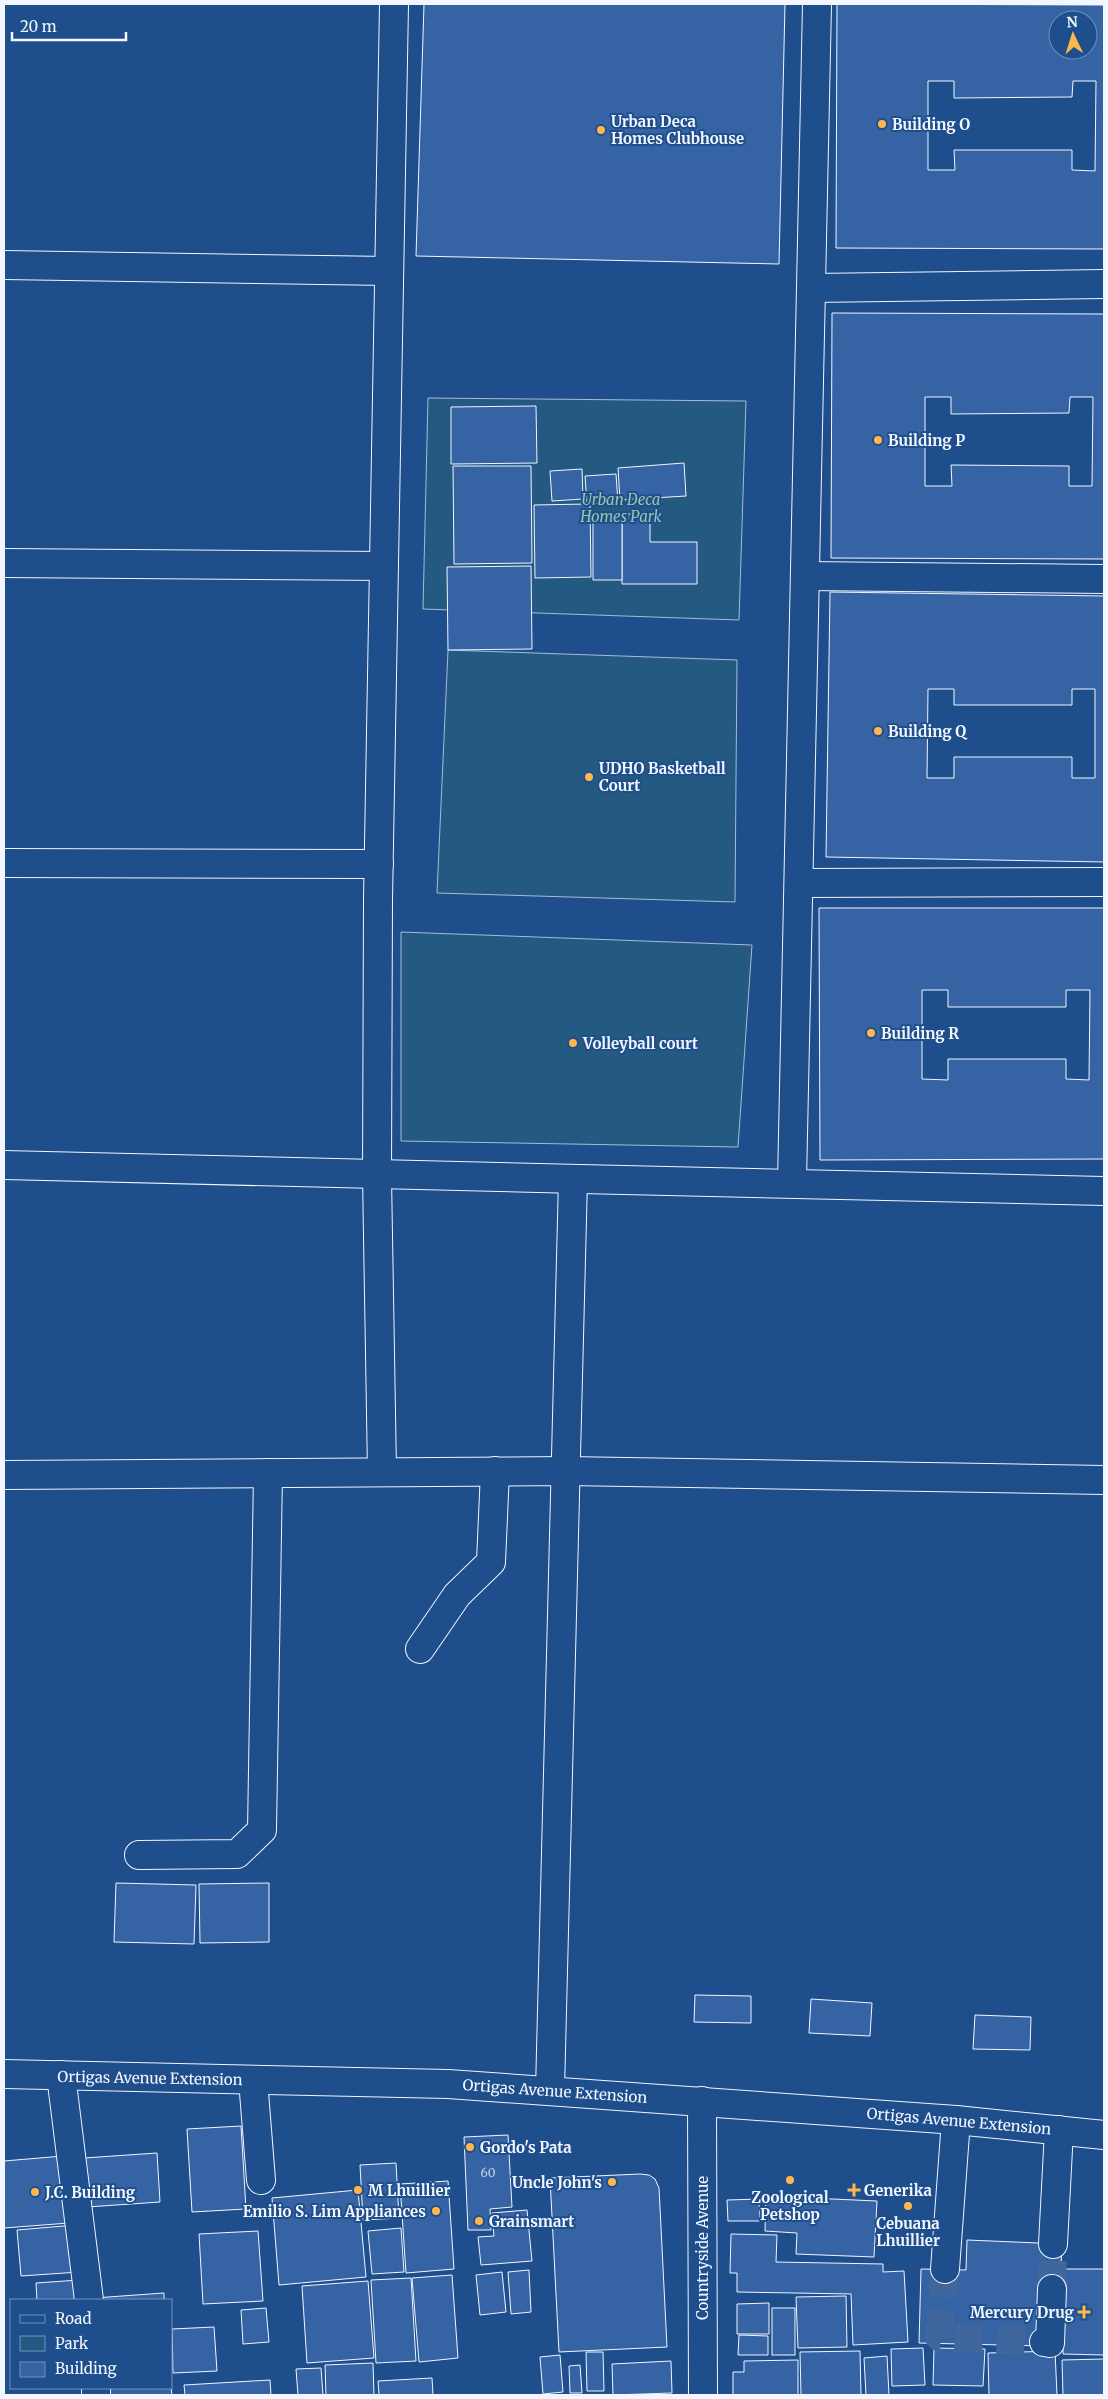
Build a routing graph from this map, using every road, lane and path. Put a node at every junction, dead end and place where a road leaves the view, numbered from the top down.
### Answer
1 (394, 4) edge
2 (817, 4) edge
3 (4, 265) edge
4 (389, 271) junction
5 (1104, 284) edge
6 (812, 288) junction
7 (4, 563) edge
8 (384, 566) junction
9 (806, 576) junction
10 (1104, 579) edge
11 (4, 863) edge
12 (379, 864) junction
13 (1104, 882) edge
14 (799, 883) junction
15 (4, 1165) edge
16 (377, 1176) junction
17 (573, 1179) junction
18 (792, 1182) junction
19 (1104, 1191) edge
20 (495, 1471) junction
21 (566, 1471) junction
22 (382, 1472) junction
23 (268, 1473) junction
24 (4, 1475) edge
25 (1104, 1480) edge
26 (420, 1649) dead end
27 (139, 1855) dead end
28 (4, 2074) edge
29 (61, 2076) junction
30 (253, 2080) junction
31 (550, 2090) junction
32 (702, 2101) junction
33 (956, 2120) junction
34 (1059, 2130) junction
35 (1104, 2135) edge
36 (261, 2180) dead end
37 (1053, 2244) tunnel mouth
38 (945, 2270) tunnel mouth
39 (1052, 2289) tunnel mouth
40 (89, 2299) edge
41 (1044, 2342) dead end
42 (703, 2395) edge

1 - 4 street
2 - 6 street
3 - 4 street
4 - 8 street
5 - 6 street
6 - 9 street
7 - 8 street
8 - 12 street
9 - 10 street
9 - 14 street
11 - 12 street
12 - 16 street
13 - 14 street
14 - 18 street
15 - 16 street
16 - 17 street
16 - 22 street
17 - 18 street
17 - 21 street
18 - 19 street
20 - 21 street
20 - 22 street
20 - 26 street
21 - 25 street
21 - 31 street
22 - 23 street
23 - 24 street
23 - 27 street
28 - 29 street, Ortigas Avenue Extension
29 - 30 street, Ortigas Avenue Extension
29 - 40 street
30 - 31 street, Ortigas Avenue Extension
30 - 36 street
31 - 32 street, Ortigas Avenue Extension
32 - 33 street, Ortigas Avenue Extension
32 - 42 street, Countryside Avenue
33 - 34 street, Ortigas Avenue Extension
33 - 38 street
34 - 35 street, Ortigas Avenue Extension
34 - 37 street
39 - 41 street

